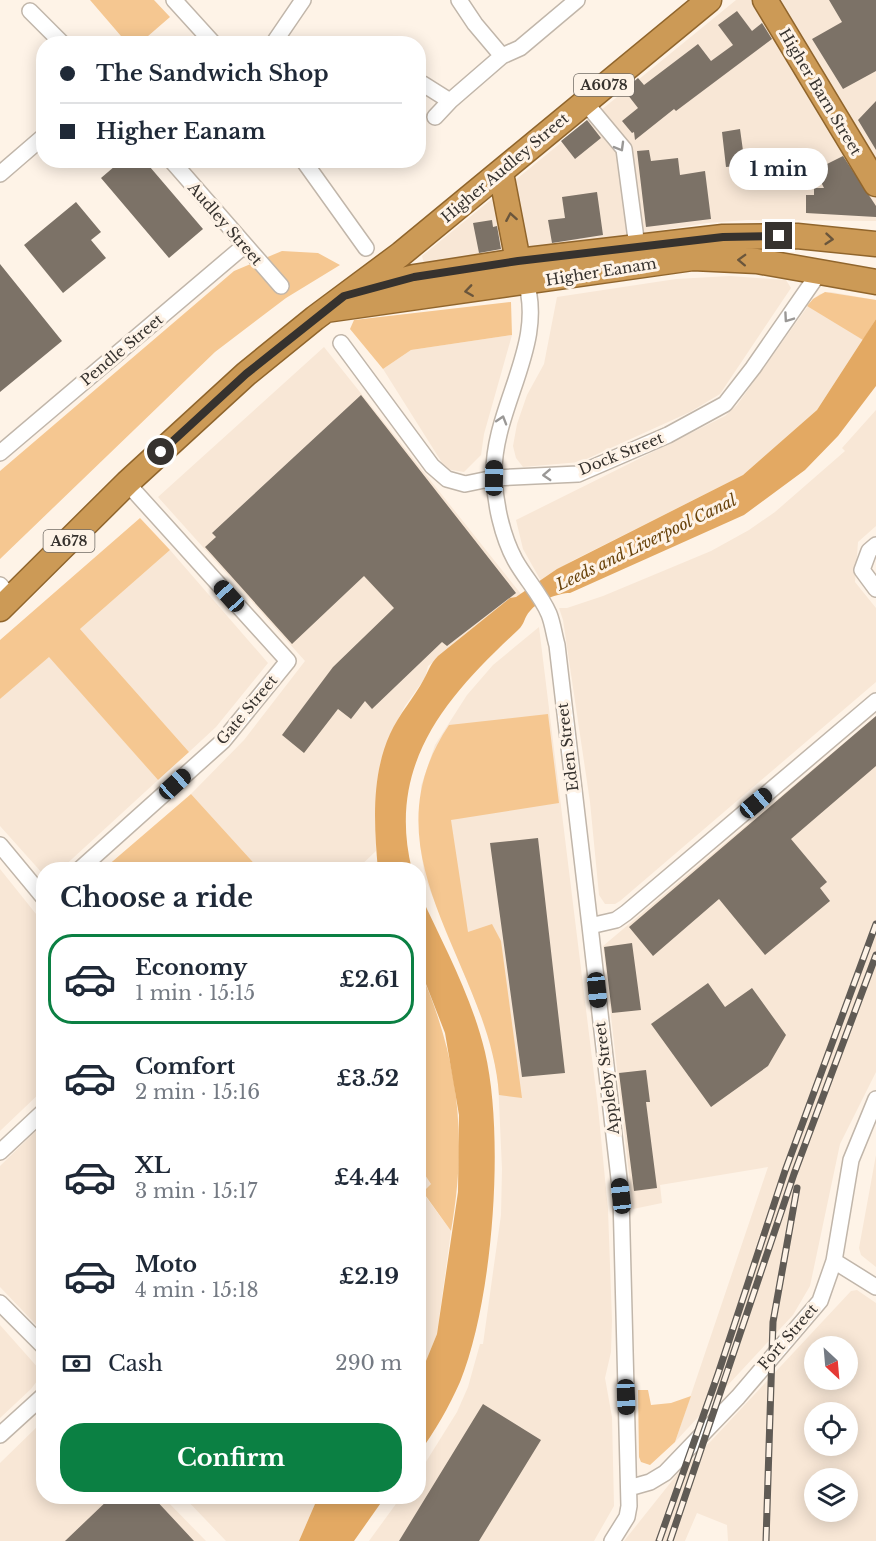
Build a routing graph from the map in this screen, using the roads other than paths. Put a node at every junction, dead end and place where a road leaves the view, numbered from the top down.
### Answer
1 (174, 0) edge
2 (303, 0) edge
3 (459, 0) edge
4 (577, 0) edge
5 (709, 0) edge
6 (765, 0) edge
7 (30, 11) dead end
8 (55, 36) edge
9 (207, 36) edge
10 (278, 36) edge
11 (502, 57) junction
12 (426, 86) edge
13 (450, 101) junction
14 (584, 102) junction
15 (435, 117) dead end
16 (36, 143) edge
17 (178, 168) edge
18 (309, 168) edge
19 (501, 173) junction
20 (0, 174) edge
21 (876, 184) edge
22 (876, 243) edge
23 (244, 246) junction
24 (366, 249) dead end
25 (876, 255) edge
26 (638, 257) junction
27 (518, 261) junction
28 (821, 270) junction
29 (848, 277) junction
30 (876, 282) edge
31 (527, 283) junction
32 (281, 286) dead end
33 (335, 303) junction
34 (341, 343) dead end
35 (0, 453) edge
36 (494, 478) junction
37 (127, 483) junction
38 (872, 548) edge
39 (876, 589) edge
40 (4, 598) edge
41 (876, 701) edge
42 (0, 845) edge
43 (88, 862) edge
44 (36, 888) edge
45 (590, 926) junction
46 (876, 1099) edge
47 (36, 1118) edge
48 (0, 1152) edge
49 (834, 1261) junction
50 (876, 1287) edge
51 (0, 1303) edge
52 (36, 1339) edge
53 (36, 1402) edge
54 (0, 1435) edge
55 (629, 1488) junction
56 (612, 1541) edge

1 - 9 street
2 - 10 street
3 - 11 street
4 - 11 street
5 - 14 highway, Higher Audley Street / A6078
6 - 21 highway, Higher Barn Street
7 - 8 street
11 - 13 street
12 - 13 street
13 - 15 street
14 - 19 highway, Higher Audley Street / A6078
14 -> 26 street
16 - 20 street
17 - 23 street, Audley Street
18 - 24 street
27 -> 19 highway
19 - 33 highway, Higher Audley Street / A6078
26 -> 22 highway, Higher Eanam
23 - 32 street, Audley Street
23 - 35 street, Pendle Street
25 - 29 highway
26 - 27 highway, Higher Eanam
28 -> 26 highway, Higher Eanam
26 - 31 highway, Higher Eanam
27 - 31 street
27 - 33 highway, Higher Eanam
28 - 29 highway, Higher Eanam
28 -> 36 street, Dock Street
29 - 30 highway, Higher Eanam
31 -> 33 highway, Higher Eanam
36 -> 31 street
33 - 37 highway, A678
34 - 36 street, Dock Street
36 - 45 street, Eden Street
37 - 40 highway, A678
37 - 43 street, Gate Street
38 - 39 street
41 - 45 street
42 - 44 street
45 - 55 street, Appleby Street
46 - 49 street, Fort Street
47 - 48 street
49 - 50 street
49 - 55 street, Fort Street
51 - 52 street
53 - 54 street
55 - 56 street, Appleby Street

